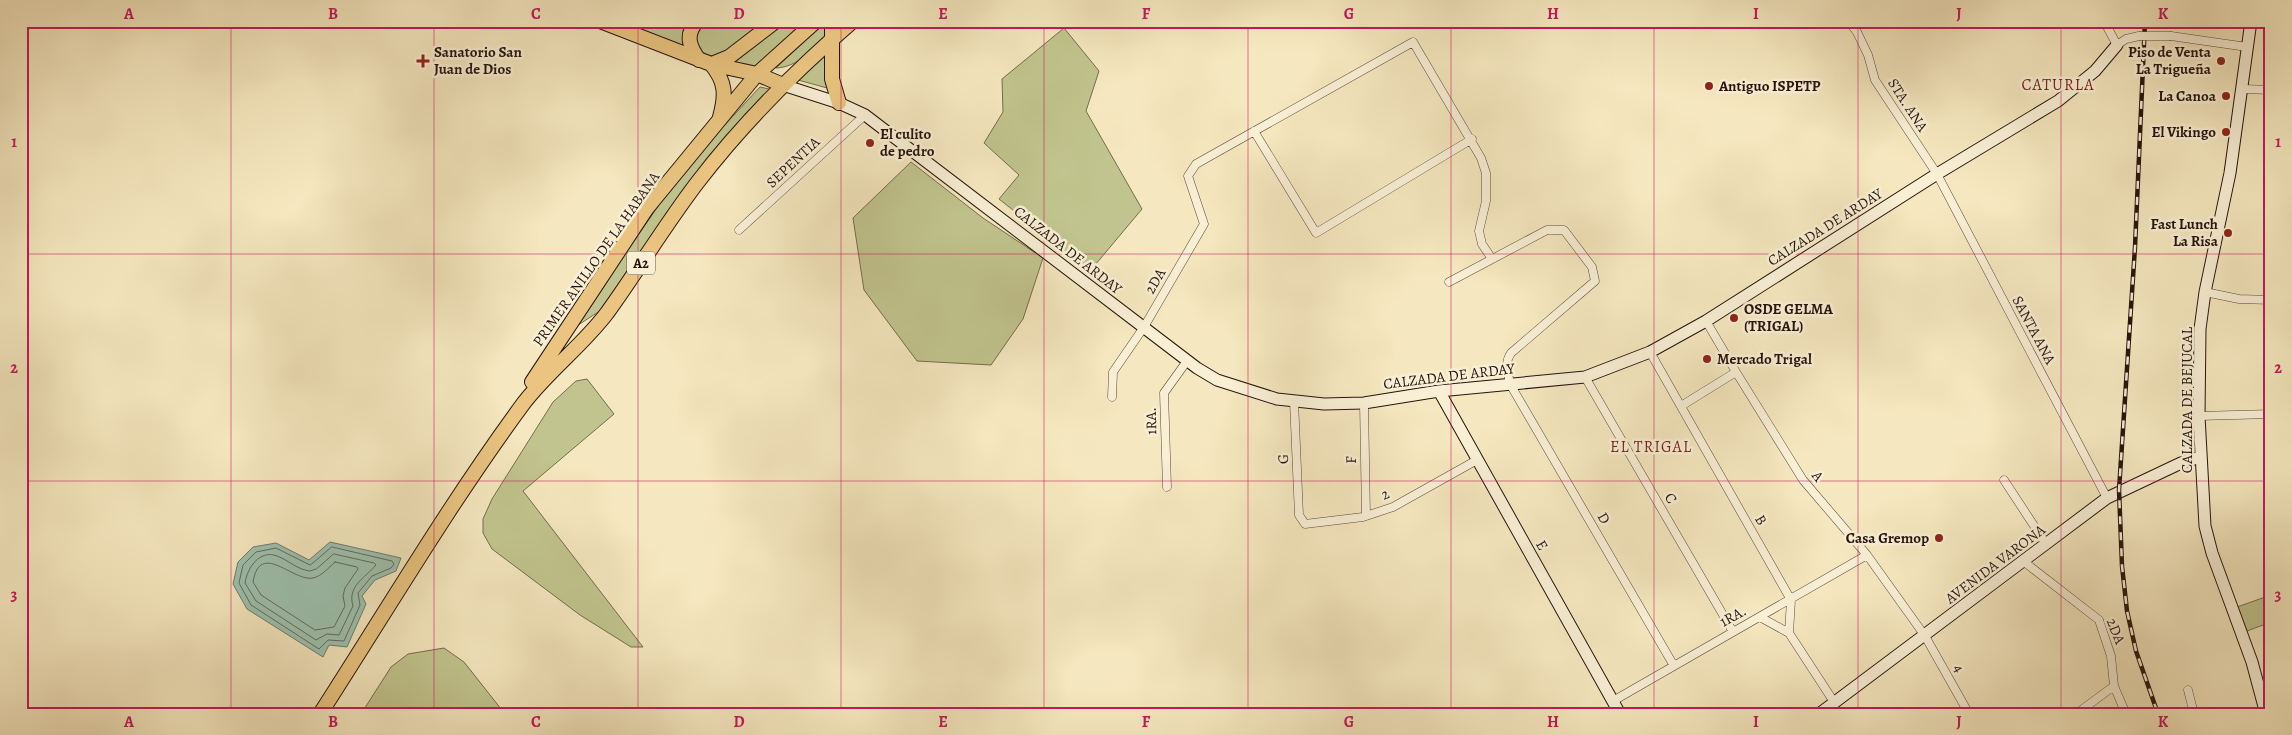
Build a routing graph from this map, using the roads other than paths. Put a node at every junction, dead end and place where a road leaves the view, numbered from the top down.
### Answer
1 (600, 21) edge
2 (697, 21) edge
3 (776, 21) edge
4 (816, 21) edge
5 (832, 21) edge
6 (853, 21) edge
7 (1848, 21) edge
8 (2104, 21) edge
9 (2251, 21) edge
10 (831, 40) junction
11 (2117, 45) junction
12 (2247, 47) junction
13 (809, 60) junction
14 (705, 62) junction
15 (757, 74) junction
16 (783, 84) junction
17 (2243, 89) junction
18 (2271, 90) edge
19 (839, 103) junction
20 (865, 115) junction
21 (720, 120) junction
22 (1254, 131) junction
23 (1472, 139) junction
24 (1937, 174) junction
25 (739, 230) dead end
26 (1492, 259) junction
27 (1449, 282) dead end
28 (2205, 292) junction
29 (2271, 300) edge
30 (1706, 321) junction
31 (1144, 328) junction
32 (563, 332) junction
33 (573, 350) junction
34 (1650, 352) junction
35 (1187, 361) junction
36 (1736, 372) junction
37 (1585, 377) junction
38 (1510, 384) junction
39 (1439, 392) junction
40 (1112, 397) dead end
41 (1294, 401) junction
42 (1364, 403) junction
43 (1681, 406) junction
44 (2271, 414) edge
45 (2199, 416) junction
46 (499, 439) junction
47 (2200, 457) junction
48 (1477, 460) junction
49 (2004, 480) dead end
50 (1167, 487) dead end
51 (2107, 498) junction
52 (1299, 515) joint
53 (1366, 516) junction
54 (2046, 544) junction
55 (1867, 555) junction
56 (2023, 561) junction
57 (1791, 600) junction
58 (1760, 617) junction
59 (1733, 632) junction
60 (1789, 633) junction
61 (1925, 636) junction
62 (1674, 666) junction
63 (2114, 686) junction
64 (2188, 690) dead end
65 (1613, 701) junction
66 (1834, 702) junction
67 (320, 714) edge
68 (1620, 714) edge
69 (1818, 714) edge
70 (1969, 714) edge
71 (2076, 714) edge
72 (2126, 714) edge
73 (2194, 714) edge
74 (2266, 714) edge

1 - 14 highway
2 - 14 highway
3 - 14 highway
4 - 15 highway, PRIMER ANILLO DE LA HABANA / A2
5 - 10 highway
6 - 10 highway, A2
7 - 24 street, STA. ANA
8 - 11 street
9 - 12 street, CALZADA DE BEJUCAL
10 - 13 highway, A2
10 - 19 highway
11 - 12 street, bridge
11 - 24 street, CALZADA DE ARDAY
12 - 17 street, CALZADA DE BEJUCAL
13 - 15 highway
13 - 16 highway, A2
14 - 15 highway
14 - 21 highway
15 - 16 highway
15 - 21 highway, PRIMER ANILLO DE LA HABANA / A2
16 - 19 street, CALZADA DE ARDAY
16 - 33 highway, PRIMER ANILLO DE LA HABANA / A2
17 - 18 street
17 - 28 street, CALZADA DE BEJUCAL
19 - 20 street, CALZADA DE ARDAY
20 - 25 street, SEPENTIA
20 - 31 street, CALZADA DE ARDAY
21 - 32 highway, PRIMER ANILLO DE LA HABANA / A2
22 - 23 street
22 - 23 street
22 - 31 street, 2DA
23 - 26 street
24 - 30 street, CALZADA DE ARDAY
24 - 51 street, SANTA ANA
26 - 27 street
26 - 38 street
28 - 29 street
28 - 45 street, CALZADA DE BEJUCAL
30 - 34 street, CALZADA DE ARDAY
30 - 36 street, A
31 - 35 street, CALZADA DE ARDAY
31 - 40 street, 2DA
32 - 33 highway
32 - 46 highway, PRIMER ANILLO DE LA HABANA / A2
33 - 46 highway, PRIMER ANILLO DE LA HABANA / A2
34 - 37 street, CALZADA DE ARDAY
34 - 43 street, B
35 - 41 street, CALZADA DE ARDAY
35 - 50 street, 1RA.
36 - 43 street
36 - 55 street, A
37 - 38 street, CALZADA DE ARDAY
37 - 59 street, C
38 - 39 street, CALZADA DE ARDAY
38 - 62 street, D
39 - 42 street, CALZADA DE ARDAY
39 - 48 street, E
41 - 42 street, CALZADA DE ARDAY
41 - 52 street, G
42 - 53 street, F
43 - 57 street, B
44 - 45 street
45 - 47 street, CALZADA DE BEJUCAL
46 - 67 highway, PRIMER ANILLO DE LA HABANA / A2
47 - 51 street, AVENIDA VARONA
47 - 74 street, CALZADA DE BEJUCAL
48 - 53 street, 2
48 - 65 street, E
49 - 54 street
51 - 54 street, AVENIDA VARONA
52 - 53 street, 2
54 - 56 street, AVENIDA VARONA
55 - 57 street, 1RA.
55 - 61 street, A
56 - 61 street, AVENIDA VARONA
56 - 63 street, 2DA
57 - 58 street, 1RA.
57 - 60 street
58 - 59 street, 1RA.
58 - 60 street
59 - 62 street, 1RA.
60 - 66 street
61 - 66 street, AVENIDA VARONA
61 - 70 street, 4
62 - 65 street, 1RA.
63 - 71 street
63 - 72 street, 2DA
64 - 73 street
65 - 68 street, E
66 - 69 street, AVENIDA VARONA

